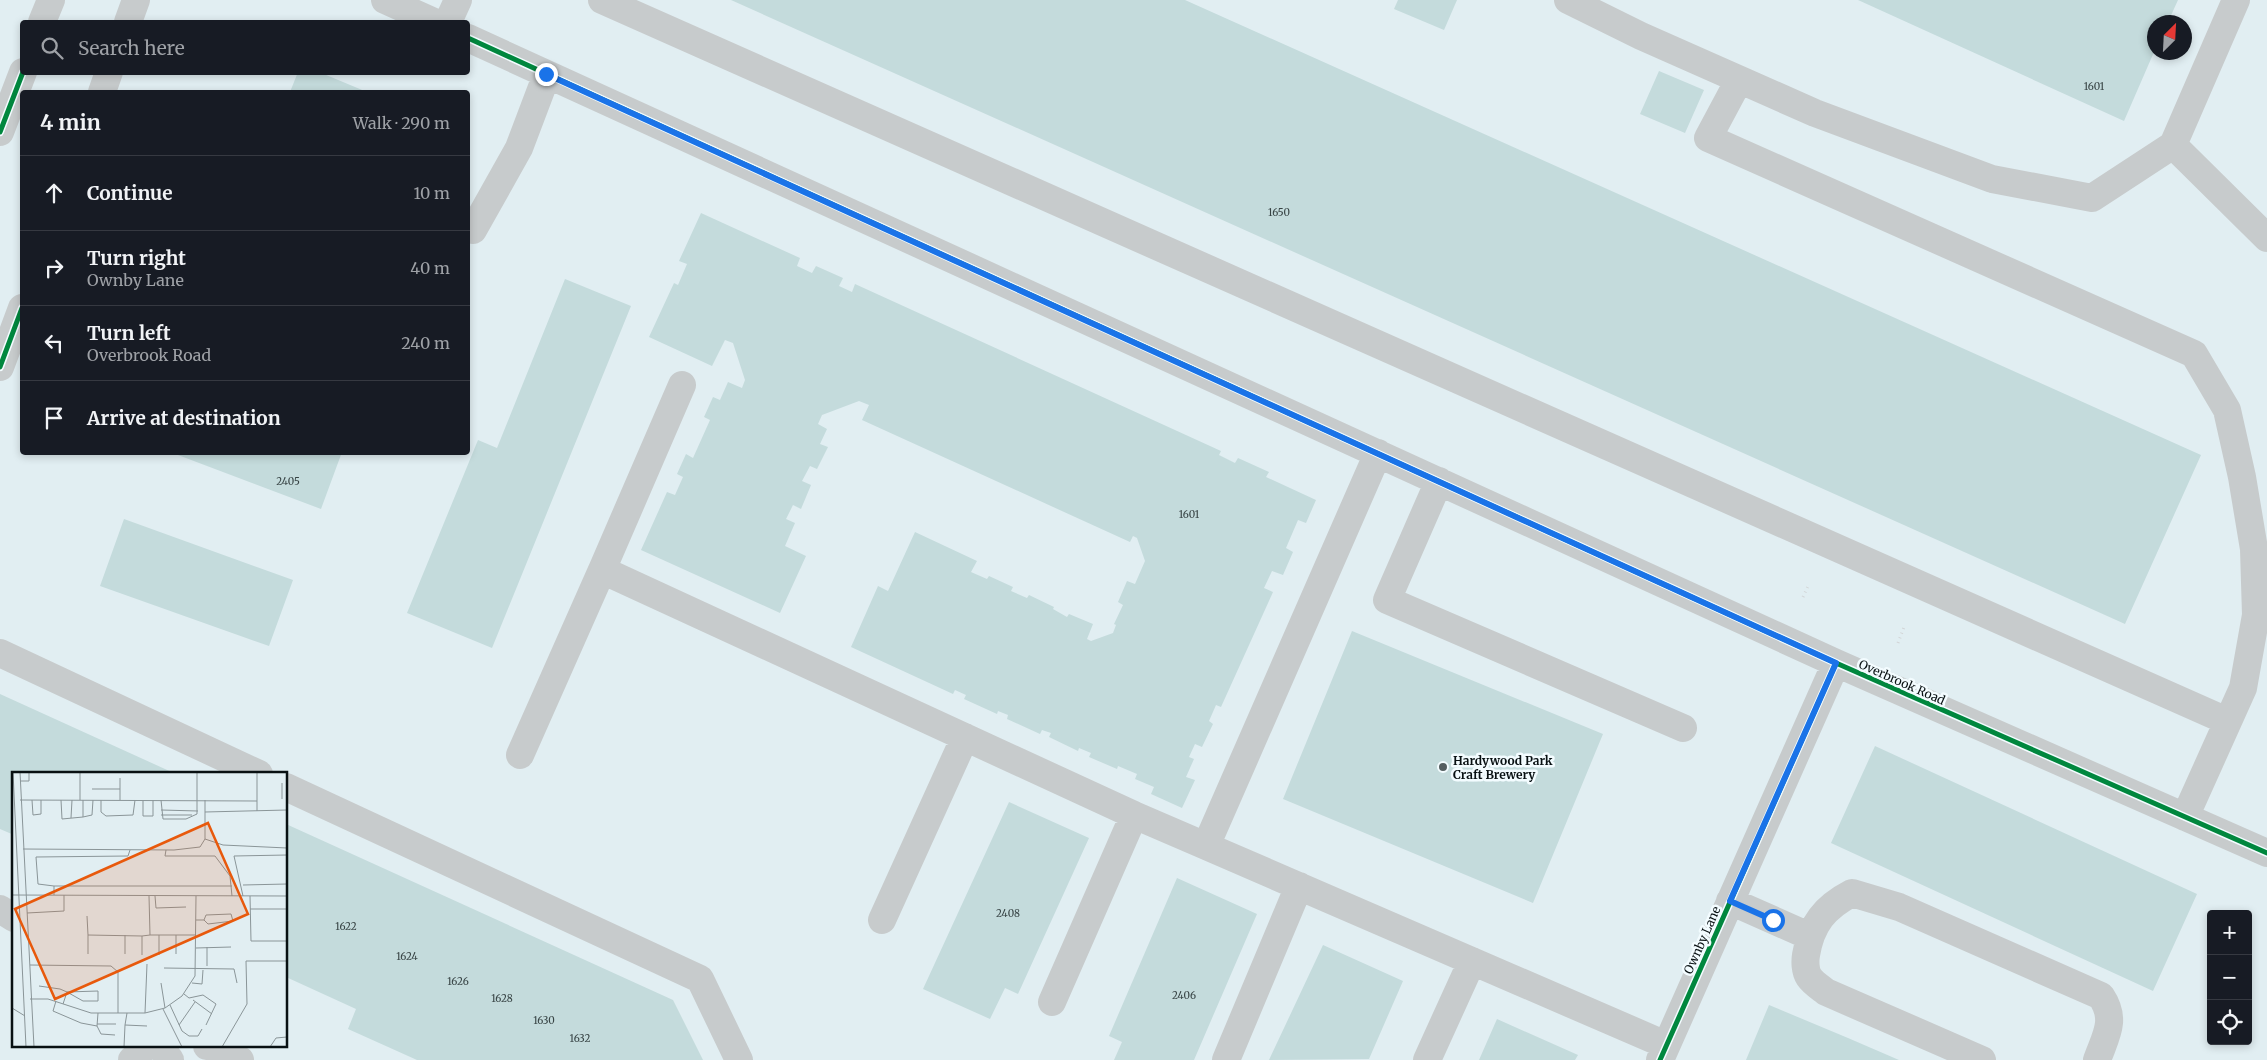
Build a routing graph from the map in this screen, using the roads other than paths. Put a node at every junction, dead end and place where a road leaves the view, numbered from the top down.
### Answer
1 (51, 0) edge
2 (136, 0) edge
3 (385, 0) edge
4 (458, 0) edge
5 (602, 0) edge
6 (1568, 0) edge
7 (2236, 0) edge
8 (43, 20) edge
9 (129, 20) edge
10 (430, 20) edge
11 (449, 20) edge
12 (470, 39) edge
13 (546, 74) junction
14 (22, 75) edge
15 (1739, 80) junction
16 (0, 132) edge
17 (2173, 145) junction
18 (470, 229) edge
19 (2267, 238) edge
20 (20, 313) edge
21 (0, 367) edge
22 (682, 385) dead end
23 (1378, 453) junction
24 (1439, 481) junction
25 (602, 570) junction
26 (0, 654) edge
27 (1836, 663) junction
28 (2227, 721) junction
29 (1683, 728) dead end
30 (965, 737) junction
31 (520, 755) dead end
32 (255, 772) edge
33 (288, 788) edge
34 (1134, 815) junction
35 (2185, 817) junction
36 (1206, 846) junction
37 (2267, 853) edge
38 (1300, 886) junction
39 (1730, 901) junction
40 (0, 909) edge
41 (12, 917) edge
42 (882, 920) dead end
43 (1809, 936) junction
44 (1472, 961) junction
45 (1052, 1002) dead end
46 (144, 1048) edge
47 (161, 1048) edge
48 (216, 1048) edge
49 (1663, 1053) edge
50 (132, 1060) edge
51 (170, 1060) edge
52 (240, 1060) edge
53 (739, 1060) edge
54 (1226, 1060) edge
55 (1427, 1060) edge
56 (1982, 1060) edge
57 (2097, 1060) edge

1 - 8 street
2 - 9 street
3 - 10 street
4 - 11 street
5 - 28 street
6 - 15 street
7 - 17 street
12 - 13 street, Overbrook Road
13 - 18 street
13 - 23 street, Overbrook Road
14 - 16 street
15 - 17 street
15 - 28 street
17 - 19 street
20 - 21 street
22 - 25 street
23 - 24 street, Overbrook Road
23 - 36 street
24 - 27 street, Overbrook Road
24 - 29 street
25 - 30 street
25 - 31 street
26 - 32 street
27 - 35 street, Overbrook Road
27 - 39 street, Ownby Lane
28 - 35 street
30 - 34 street
30 - 42 street
33 - 53 street
34 - 36 street
34 - 45 street
35 - 37 street, Overbrook Road
36 - 38 street
38 - 44 street
38 - 54 street
39 - 43 street
39 - 49 street, Ownby Lane
40 - 41 street
43 - 56 street
43 - 57 street
44 - 49 street
44 - 55 street
46 - 50 street
47 - 51 street
48 - 52 street

